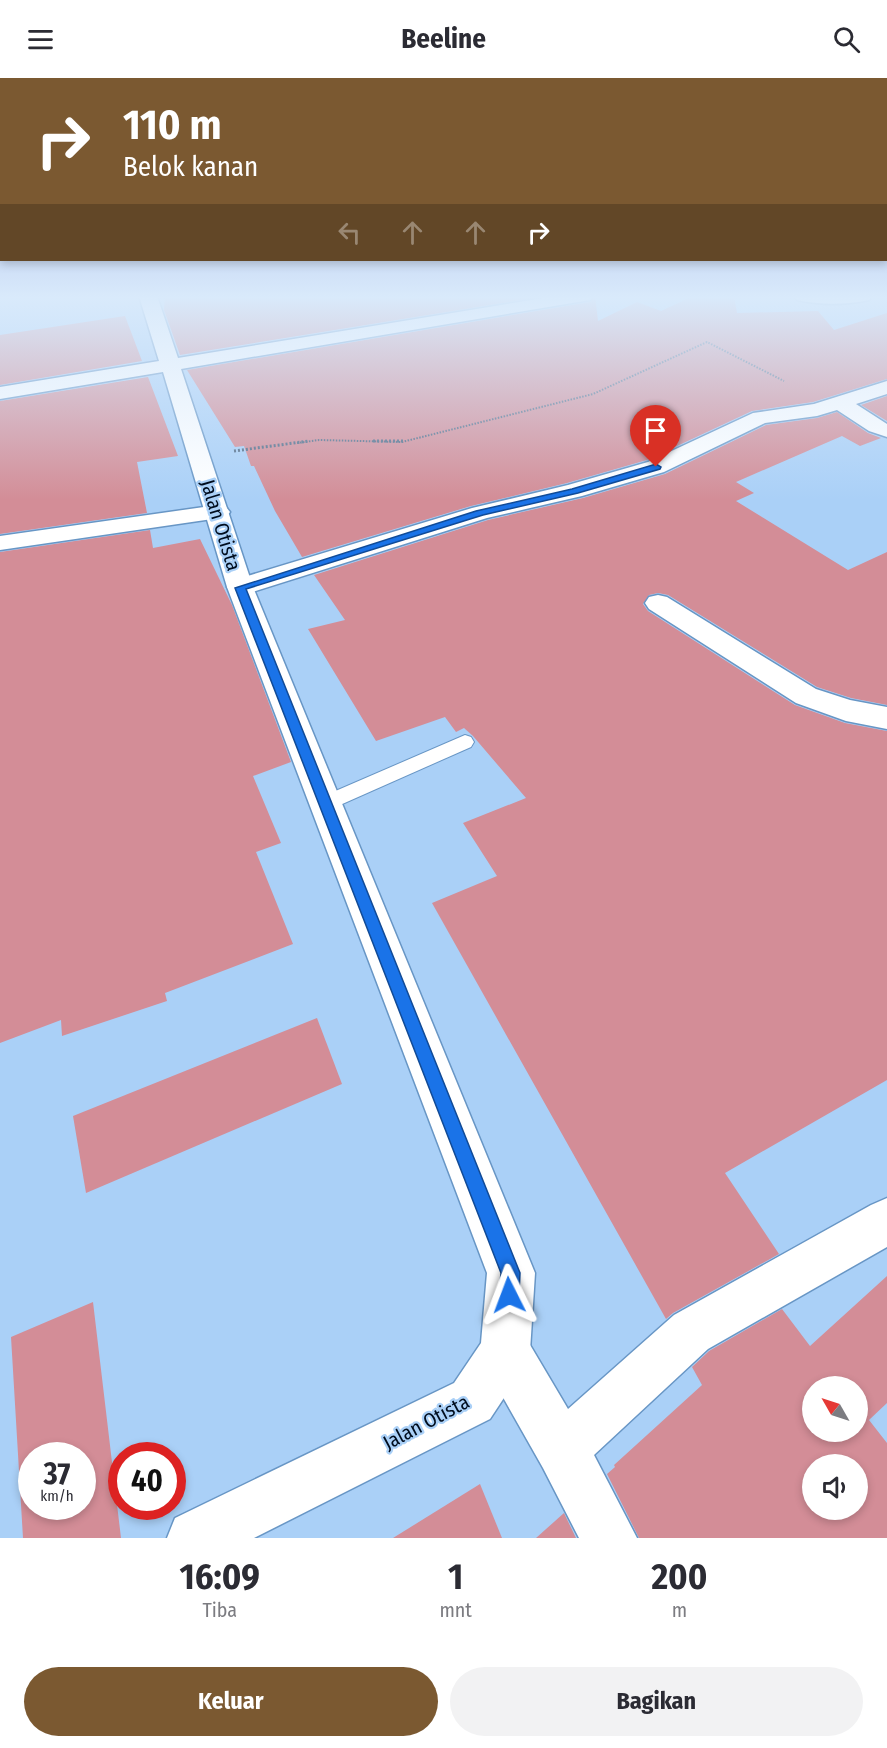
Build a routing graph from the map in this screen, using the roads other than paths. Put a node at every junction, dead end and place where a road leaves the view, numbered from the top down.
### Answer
1 (174, 364) edge
2 (169, 365) junction
3 (887, 387) edge
4 (0, 393) edge
5 (839, 402) junction
6 (887, 431) edge
7 (218, 512) junction
8 (0, 543) edge
9 (240, 588) junction
10 (658, 603) dead end
11 (887, 718) edge
12 (465, 742) dead end
13 (324, 804) junction
14 (887, 1221) edge
15 (505, 1351) junction
16 (562, 1449) junction
17 (195, 1538) edge
18 (609, 1538) edge

1 - 2 street
2 - 4 street
2 - 7 street, Jalan Otista
3 - 5 street
5 - 6 street
5 - 9 street
7 - 8 street
7 - 9 street, Jalan Otista
9 - 13 street, Jalan Otista
10 - 11 street
12 - 13 lane
13 - 15 street, Jalan Otista
14 - 16 street
15 - 16 street
15 - 17 street, Jalan Otista
16 - 18 street

